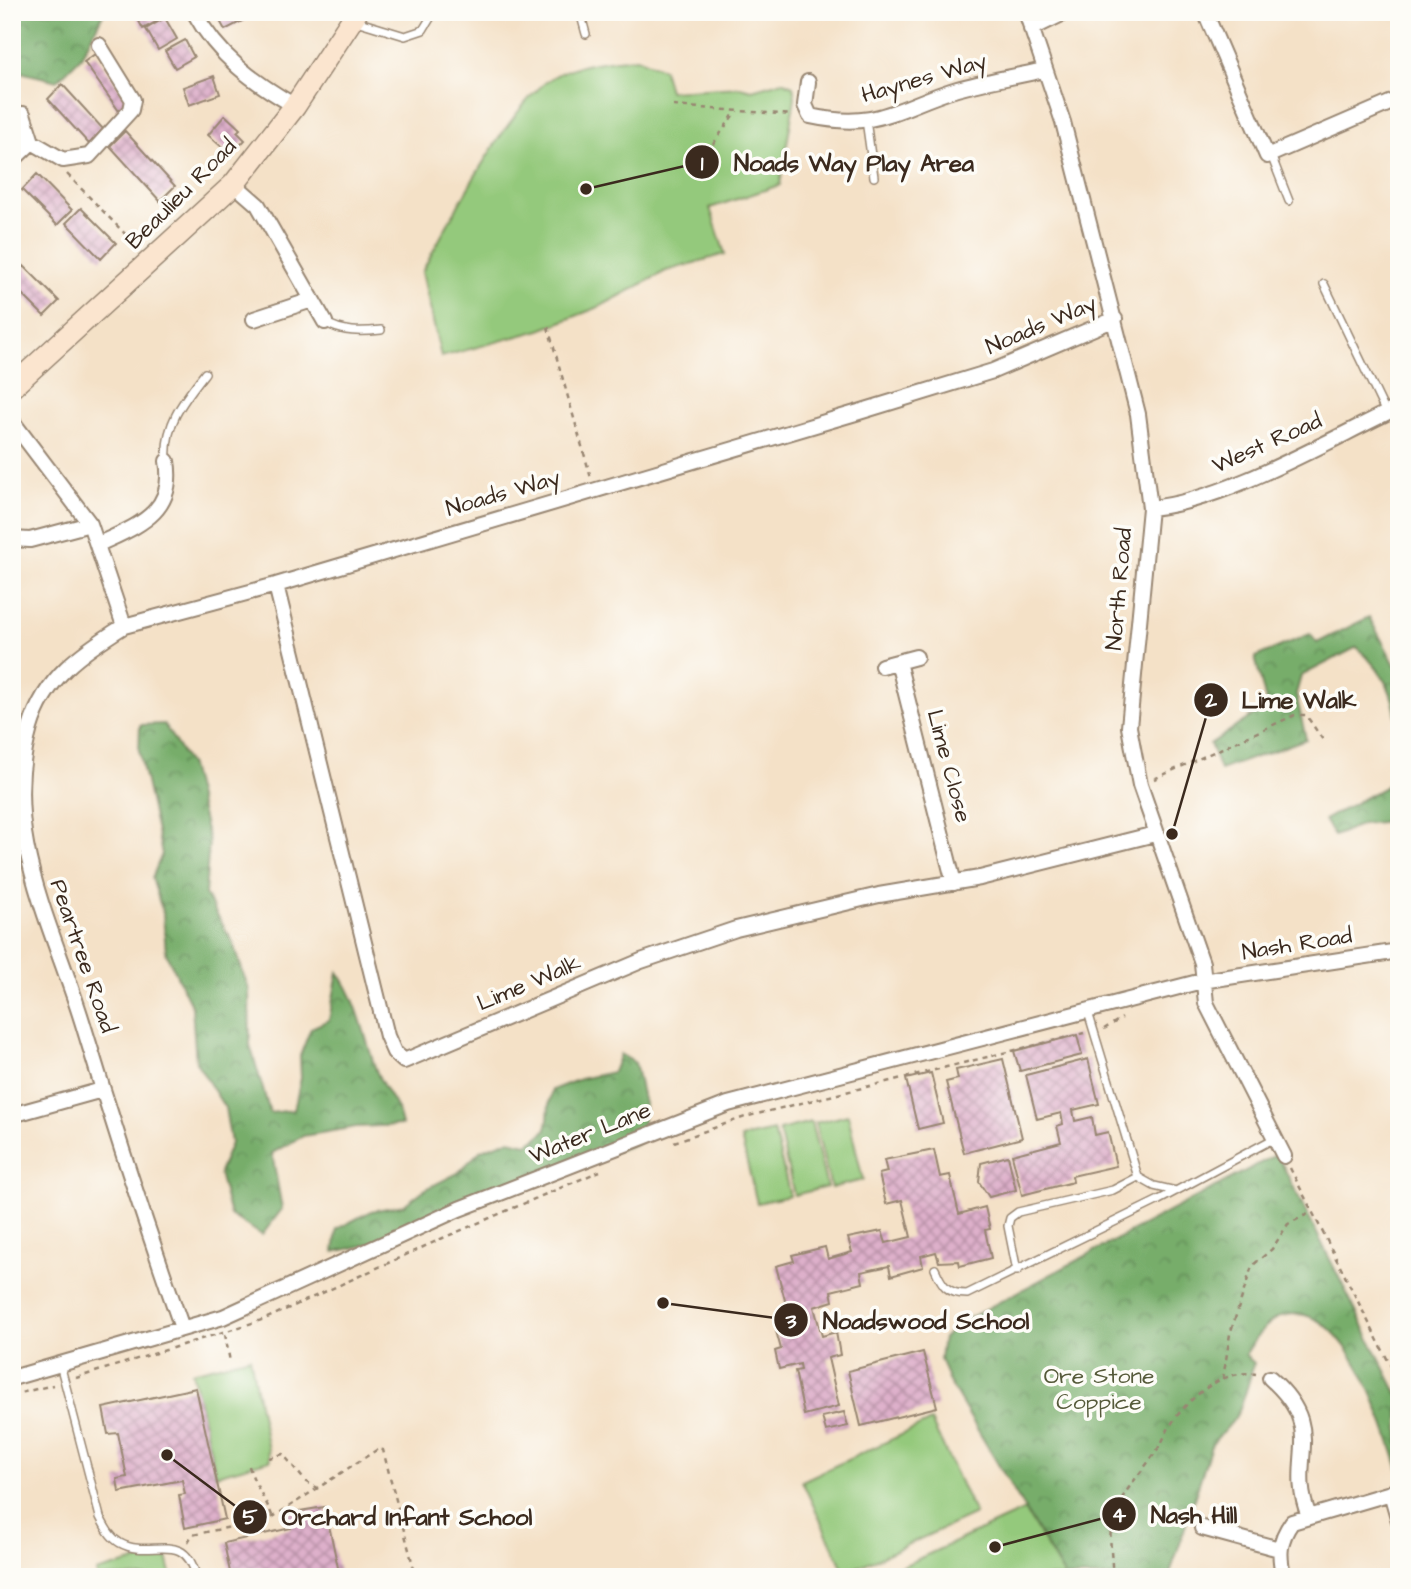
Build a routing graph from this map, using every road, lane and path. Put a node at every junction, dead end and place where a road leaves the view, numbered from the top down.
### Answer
1 (194, 12) edge
2 (434, 12) edge
3 (580, 12) edge
4 (1026, 12) edge
5 (1066, 12) edge
6 (1205, 12) edge
7 (355, 16) edge
8 (1031, 29) junction
9 (586, 34) dead end
10 (99, 45) dead end
11 (1043, 70) junction
12 (808, 82) dead end
13 (1399, 99) edge
14 (295, 106) junction
15 (673, 106) dead end
16 (736, 111) junction
17 (23, 114) dead end
18 (810, 116) junction
19 (866, 120) junction
20 (32, 142) junction
21 (1271, 154) junction
22 (63, 159) junction
23 (12, 161) edge
24 (696, 169) dead end
25 (874, 177) dead end
26 (234, 184) junction
27 (1289, 201) dead end
28 (161, 253) junction
29 (1324, 284) dead end
30 (312, 300) junction
31 (254, 319) dead end
32 (1115, 319) junction
33 (325, 322) joint
34 (548, 327) dead end
35 (381, 330) dead end
36 (205, 373) dead end
37 (12, 387) edge
38 (1392, 410) edge
39 (12, 421) edge
40 (167, 461) joint
41 (595, 491) junction
42 (1150, 508) junction
43 (90, 524) junction
44 (12, 539) edge
45 (97, 545) junction
46 (276, 585) junction
47 (124, 626) junction
48 (916, 657) dead end
49 (898, 662) junction
50 (882, 666) dead end
51 (1324, 740) dead end
52 (19, 747) edge
53 (1140, 785) junction
54 (1155, 834) junction
55 (954, 883) junction
56 (1399, 951) edge
57 (1202, 981) junction
58 (1088, 1012) junction
59 (1125, 1017) dead end
60 (1094, 1031) junction
61 (102, 1090) junction
62 (12, 1115) edge
63 (1276, 1137) junction
64 (674, 1143) dead end
65 (1284, 1156) joint
66 (600, 1171) dead end
67 (1138, 1177) junction
68 (1177, 1191) junction
69 (1312, 1212) junction
70 (935, 1269) dead end
71 (1017, 1271) junction
72 (223, 1317) junction
73 (182, 1328) junction
74 (225, 1334) junction
75 (230, 1362) dead end
76 (60, 1364) junction
77 (12, 1378) edge
78 (1270, 1378) joint
79 (1223, 1379) junction
80 (65, 1382) junction
81 (1399, 1382) edge
82 (12, 1395) edge
83 (269, 1458) dead end
84 (249, 1466) dead end
85 (318, 1488) junction
86 (1395, 1490) edge
87 (1309, 1516) junction
88 (273, 1518) junction
89 (1399, 1521) edge
90 (1202, 1528) dead end
91 (1279, 1549) junction
92 (183, 1551) junction
93 (196, 1576) edge
94 (416, 1577) edge
95 (1112, 1577) edge
96 (1284, 1577) edge

1 - 14 street
2 - 7 lane
3 - 9 lane
4 - 8 street, North Road
5 - 8 street
6 - 21 street
7 - 14 street, Beaulieu Road
8 - 11 street, North Road
10 - 22 street
11 - 19 street, Haynes Way
11 - 32 street, North Road
12 - 18 street
13 - 21 street
14 - 26 street, Beaulieu Road
15 - 16 path
16 - 18 path
16 - 24 path
17 - 20 street
18 - 19 street, Haynes Way
19 - 25 lane
20 - 22 street
20 - 23 street
21 - 27 lane
22 - 28 path
26 - 28 street, Beaulieu Road
26 - 30 street
28 - 37 street, Beaulieu Road
29 - 38 lane
30 - 31 street
30 - 33 street
32 - 41 street, Noads Way
32 - 42 street, North Road
33 - 35 lane
34 - 41 path
36 - 40 lane
38 - 42 street, West Road
39 - 43 street
40 - 45 street
41 - 46 street, Noads Way
42 - 53 street, North Road
43 - 44 street
43 - 45 street
45 - 47 street
46 - 47 street, Noads Way
46 - 55 street, Lime Walk
47 - 52 street, Peartree Road
48 - 49 street
49 - 50 street
49 - 55 street, Lime Close
51 - 53 path
52 - 61 street, Peartree Road
53 - 54 street, North Road
54 - 55 street, Lime Walk
54 - 57 street, North Road
56 - 57 street, Nash Road
57 - 58 street, Water Lane
57 - 63 street, North Road
58 - 60 lane
58 - 72 street, Water Lane
59 - 60 path
60 - 64 path
60 - 67 lane
61 - 62 street
61 - 73 street, Peartree Road
63 - 65 street, North Road
63 - 68 lane
65 - 69 path
66 - 74 path
67 - 68 lane
67 - 71 lane
68 - 71 lane
69 - 79 path
69 - 81 path
70 - 71 lane
72 - 73 street, Water Lane
72 - 74 path
73 - 76 street, Water Lane
74 - 75 path
74 - 80 path
76 - 77 street, Water Lane
76 - 80 lane
78 - 79 path
78 - 87 street
79 - 95 path
80 - 82 path
80 - 92 lane
83 - 85 path
84 - 88 path
85 - 88 path
85 - 94 path
86 - 87 street
86 - 89 street
87 - 91 street
88 - 92 path
90 - 91 street
91 - 96 street
92 - 93 lane

